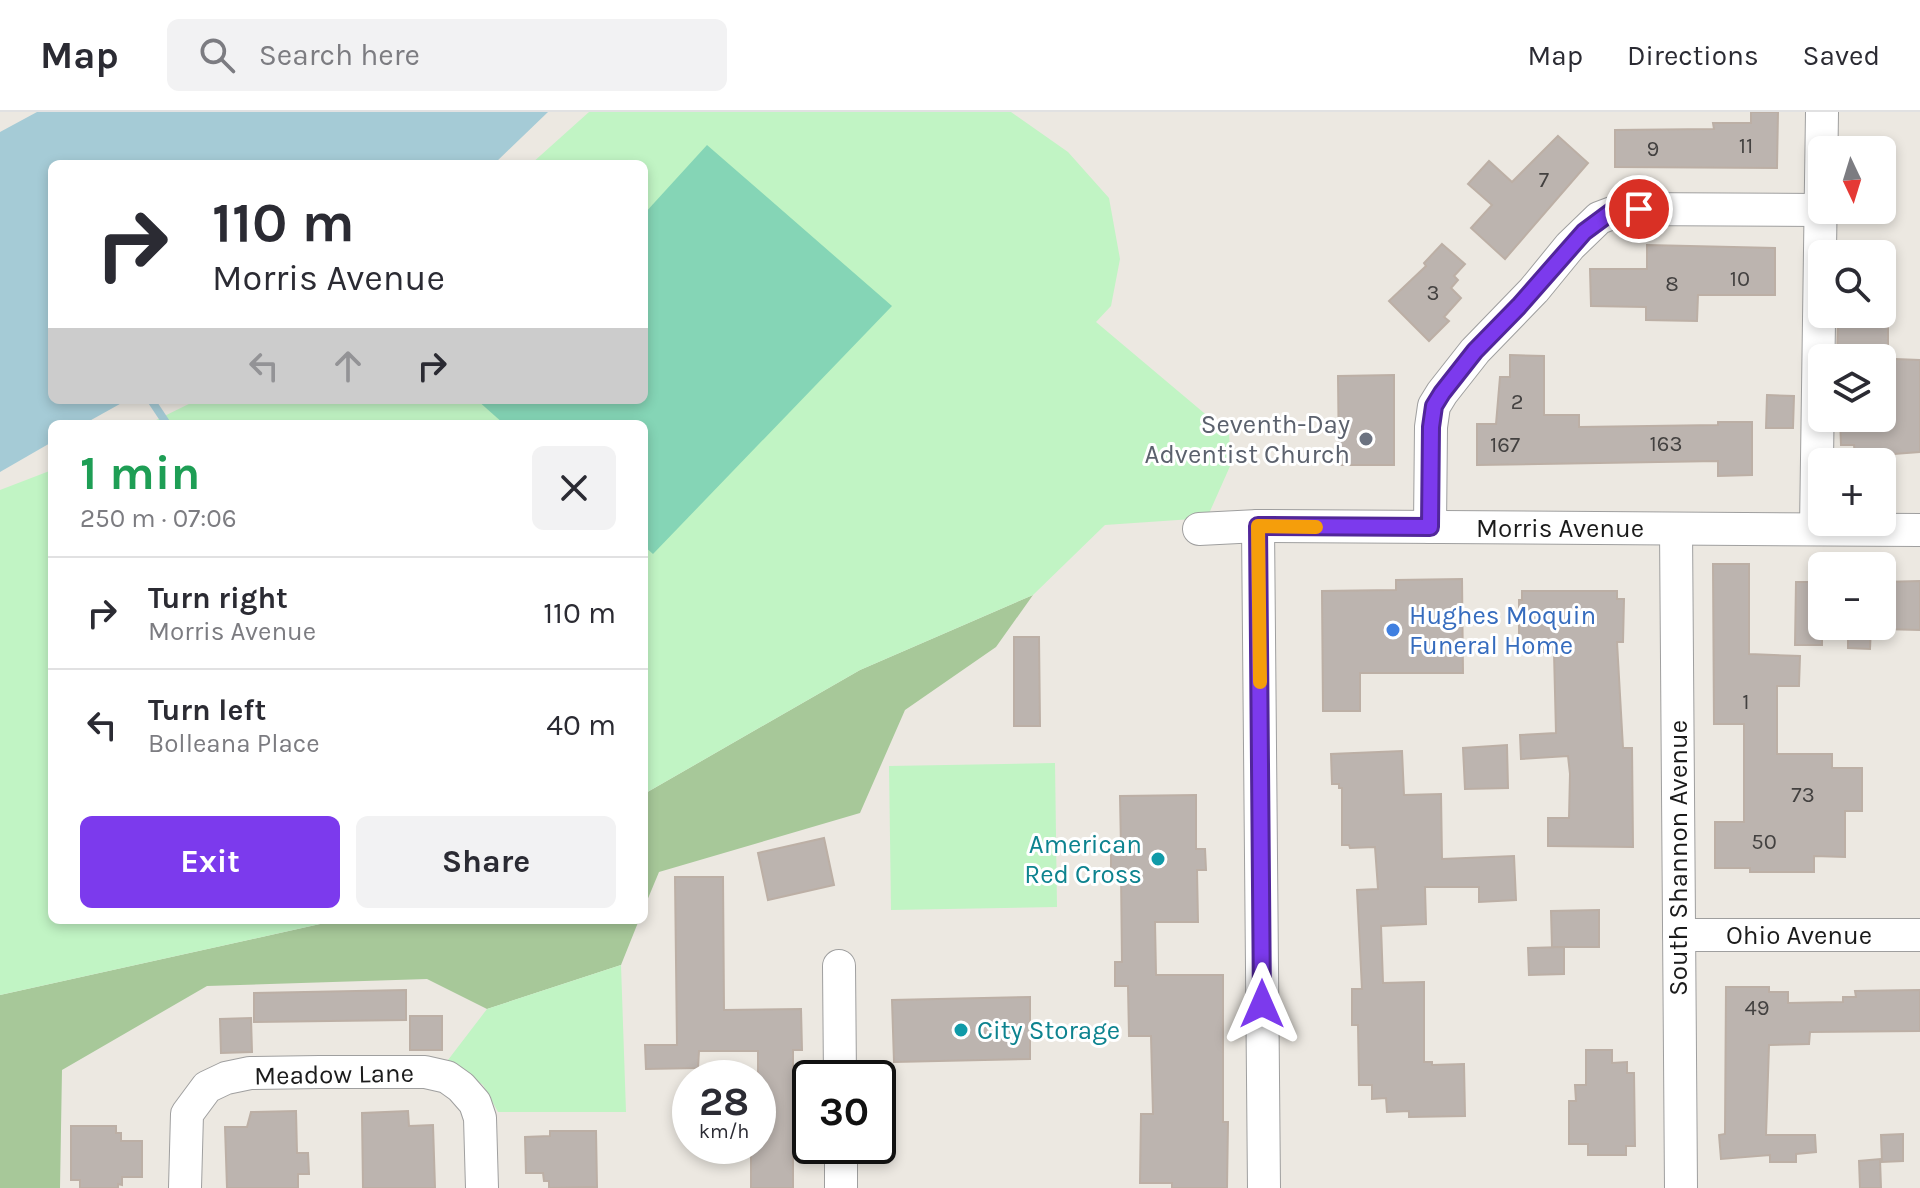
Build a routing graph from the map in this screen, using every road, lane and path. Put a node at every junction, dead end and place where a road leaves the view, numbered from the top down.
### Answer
1 (1822, 112) edge
2 (1822, 136) edge
3 (1808, 210) edge
4 (1821, 224) edge
5 (1817, 448) edge
6 (1258, 526) junction
7 (1430, 527) junction
8 (1199, 529) dead end
9 (1676, 529) junction
10 (1808, 529) edge
11 (1896, 530) edge
12 (1920, 530) edge
13 (1679, 935) junction
14 (1920, 935) edge
15 (839, 966) dead end
16 (840, 1060) edge
17 (841, 1164) edge
18 (185, 1188) edge
19 (482, 1188) edge
20 (841, 1188) edge
21 (1264, 1188) edge
22 (1681, 1188) edge

1 - 2 street
3 - 7 street
4 - 5 street
6 - 7 street, Morris Avenue
6 - 8 street, Morris Avenue
6 - 21 street
7 - 9 street, Morris Avenue
9 - 10 street, Morris Avenue
9 - 13 street, South Shannon Avenue
11 - 12 street, Morris Avenue
13 - 14 street, Ohio Avenue
13 - 22 street, South Shannon Avenue
15 - 16 street
17 - 20 street
18 - 19 street, Meadow Lane

